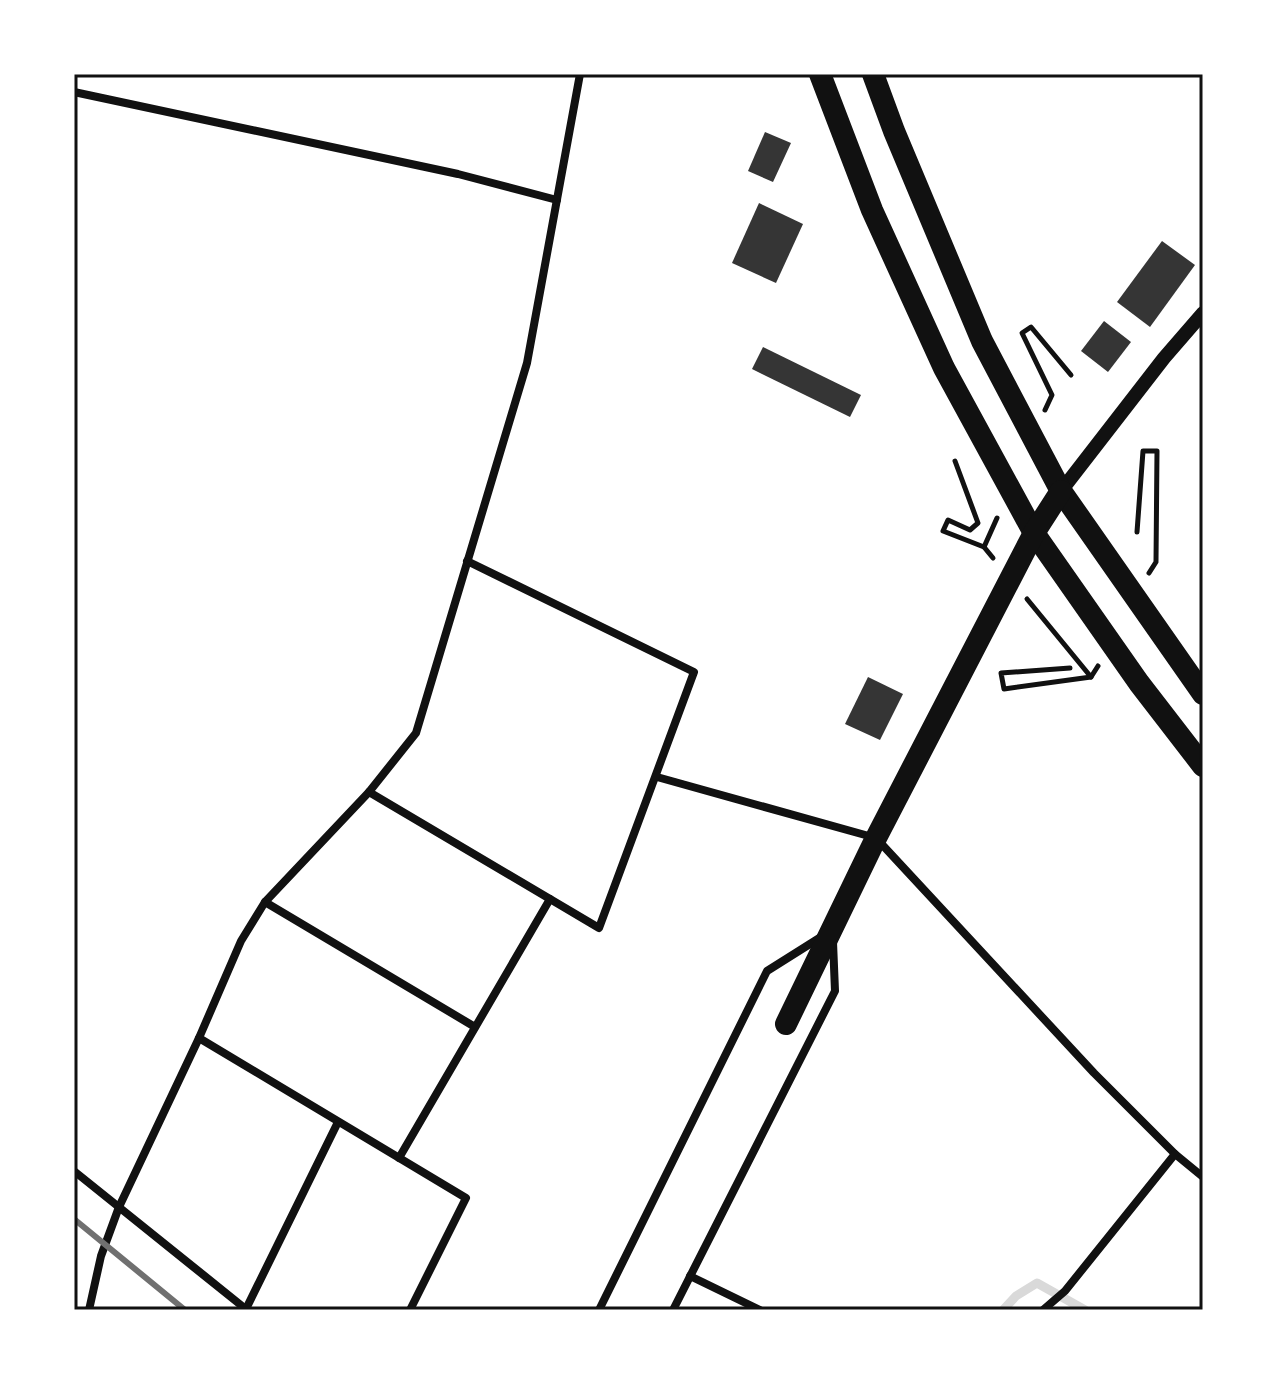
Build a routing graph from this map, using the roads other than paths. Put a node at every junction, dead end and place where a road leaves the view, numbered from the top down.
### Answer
1 (580, 74) edge
2 (820, 74) edge
3 (873, 74) edge
4 (74, 92) edge
5 (557, 200) junction
6 (1203, 313) edge
7 (1061, 491) junction
8 (1034, 533) junction
9 (467, 561) junction
10 (1203, 694) edge
11 (1203, 766) edge
12 (657, 777) junction
13 (369, 792) junction
14 (876, 838) junction
15 (550, 899) junction
16 (265, 902) junction
17 (832, 929) junction
18 (786, 1024) dead end
19 (475, 1027) junction
20 (199, 1038) junction
21 (338, 1122) junction
22 (1175, 1154) junction
23 (399, 1158) junction
24 (74, 1171) edge
25 (1203, 1177) edge
26 (119, 1207) junction
27 (690, 1276) junction
28 (89, 1310) edge
29 (247, 1310) edge
30 (410, 1310) edge
31 (599, 1310) edge
32 (673, 1310) edge
33 (760, 1310) edge
34 (1043, 1310) edge

1 - 5 street
2 - 8 highway
3 - 7 highway
4 - 5 street
5 - 9 street
6 - 7 street
7 - 8 highway
7 - 10 highway
8 - 11 highway
8 - 14 highway
9 - 12 street
9 - 13 street
12 - 14 street
12 - 15 street
13 - 15 street
13 - 16 street
14 - 17 highway
14 - 22 street
15 - 19 street
16 - 19 street
16 - 20 street
17 - 18 highway
17 - 27 street
17 - 31 street
19 - 23 street
20 - 21 street
20 - 26 street
21 - 23 street
21 - 29 street
22 - 25 street
22 - 34 street
23 - 30 street
24 - 26 street
26 - 28 street
26 - 29 street
27 - 32 street
27 - 33 street

